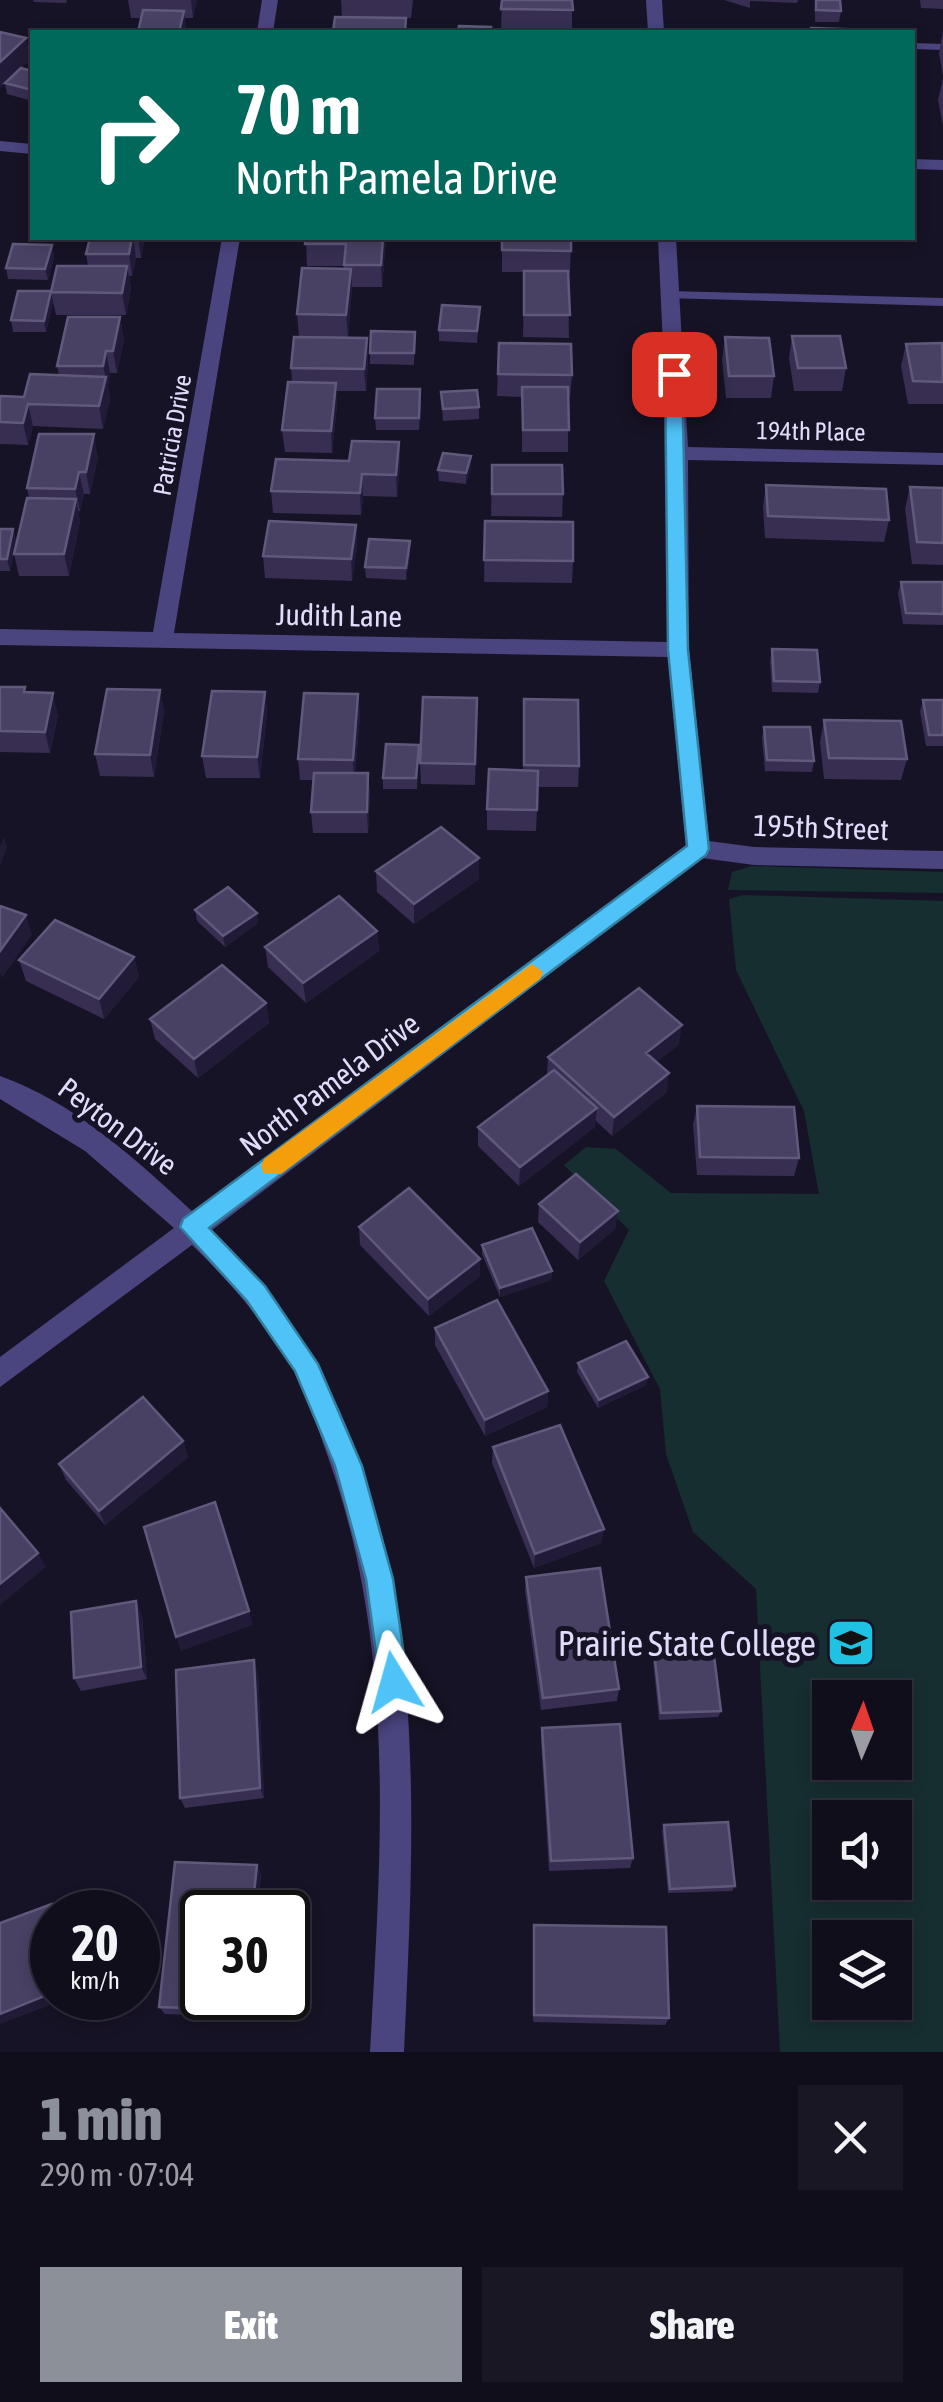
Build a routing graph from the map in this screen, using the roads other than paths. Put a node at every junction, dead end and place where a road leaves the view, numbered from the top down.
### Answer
1 (270, 0) edge
2 (654, 0) edge
3 (265, 30) edge
4 (656, 30) edge
5 (915, 46) edge
6 (943, 47) edge
7 (0, 146) edge
8 (30, 150) edge
9 (915, 164) edge
10 (943, 164) edge
11 (231, 240) edge
12 (667, 240) edge
13 (670, 295) junction
14 (943, 302) edge
15 (678, 453) junction
16 (943, 459) edge
17 (0, 637) edge
18 (162, 642) junction
19 (678, 650) junction
20 (698, 849) junction
21 (943, 860) edge
22 (0, 1087) edge
23 (192, 1227) junction
24 (0, 1374) edge
25 (387, 2052) edge

1 - 3 street
2 - 4 street
5 - 6 lane
7 - 8 street
9 - 10 street
11 - 18 street, Patricia Drive
12 - 13 street
13 - 14 lane
13 - 15 street
15 - 16 street, 194th Place
15 - 19 street
17 - 18 street, Judith Lane
18 - 19 street, Judith Lane
19 - 20 street
20 - 21 street, 195th Street
20 - 23 street, North Pamela Drive
22 - 23 street, Peyton Drive
23 - 24 street, North Pamela Drive
23 - 25 street, Peyton Drive

